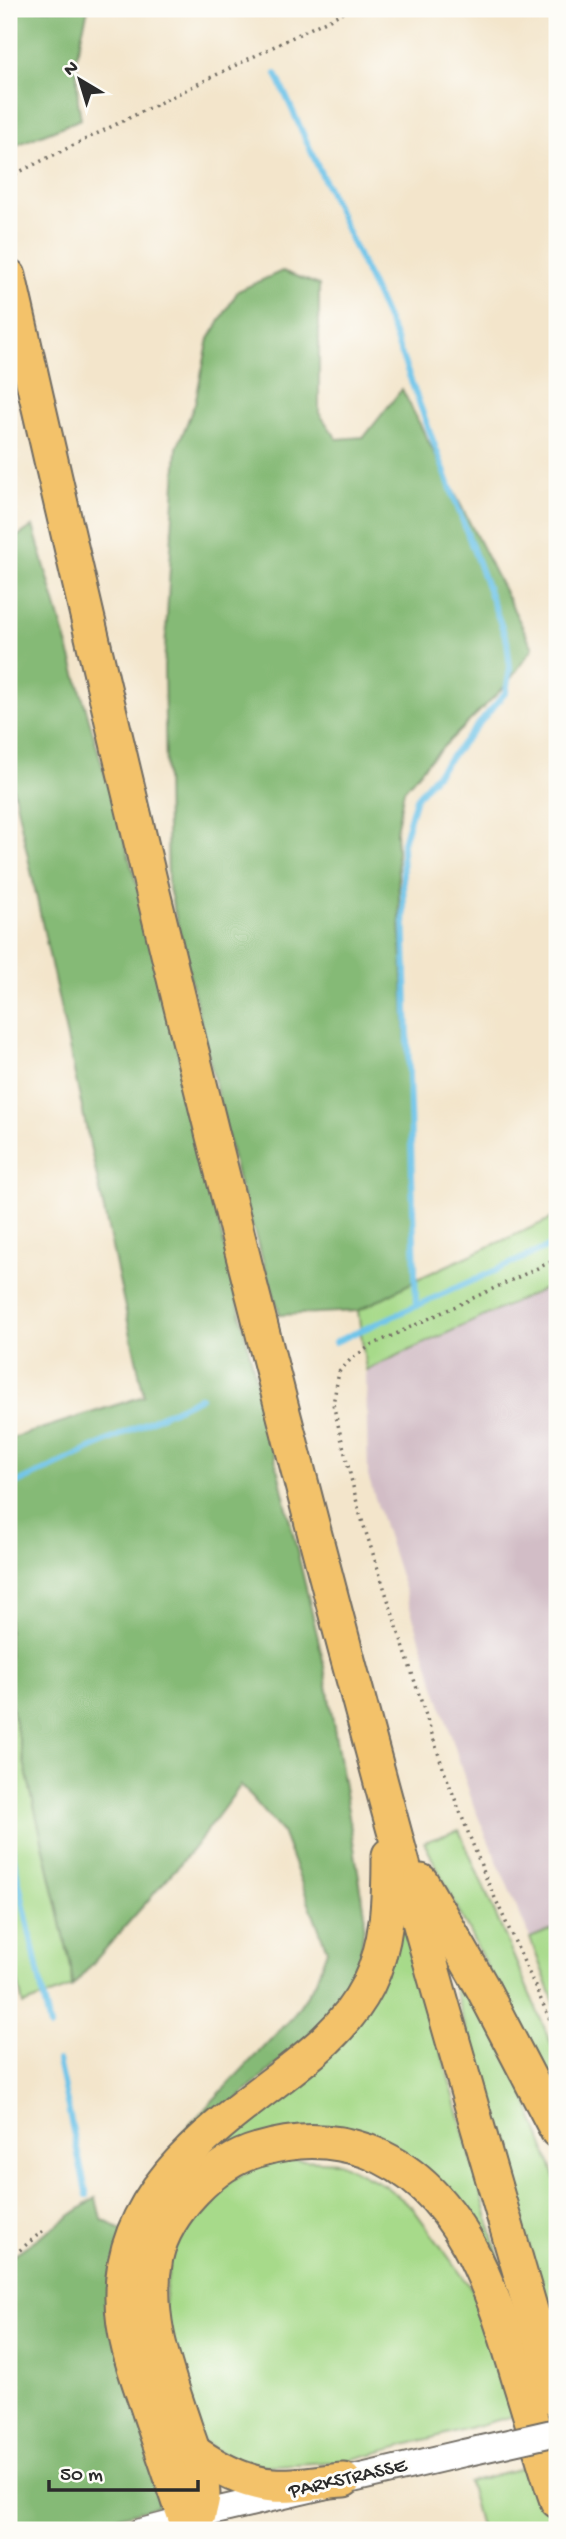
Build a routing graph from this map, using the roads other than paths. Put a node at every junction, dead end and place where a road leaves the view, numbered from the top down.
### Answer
1 (9, 276) edge
2 (392, 1825) junction
3 (557, 2132) edge
4 (557, 2400) edge
5 (557, 2432) edge
6 (194, 2452) junction
7 (344, 2480) junction
8 (557, 2501) edge
9 (192, 2516) junction
10 (139, 2530) edge

1 - 2 main road
2 - 3 main road
2 - 4 main road
2 - 9 main road
5 - 7 street, PARKSTRASSE, bridge
6 - 7 main road
6 - 8 main road
6 - 9 main road
7 - 9 street, PARKSTRASSE
9 - 10 street, PARKSTRASSE

